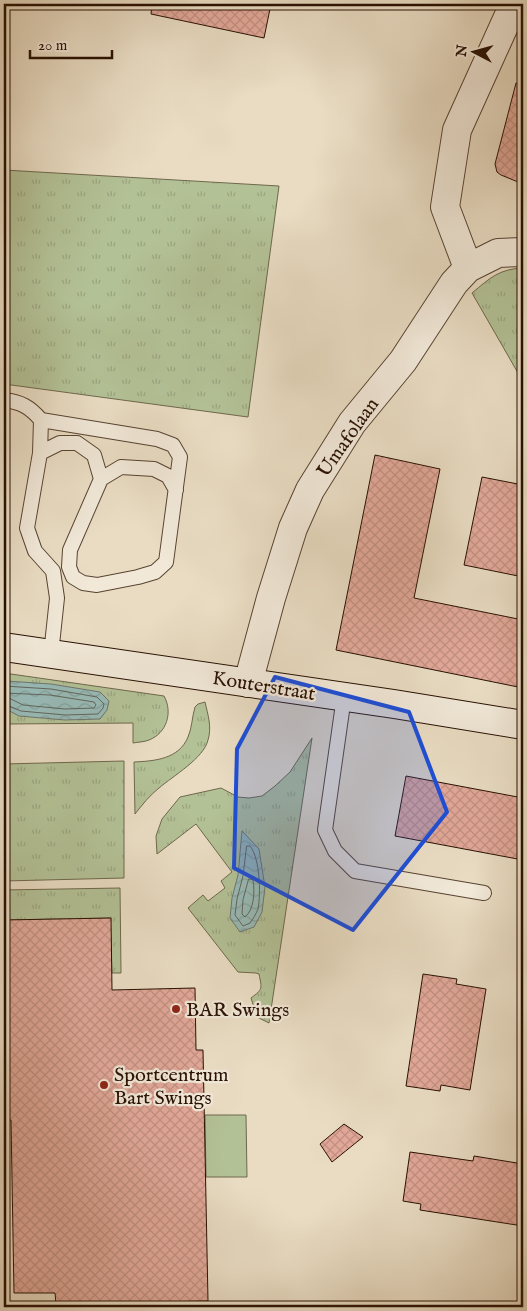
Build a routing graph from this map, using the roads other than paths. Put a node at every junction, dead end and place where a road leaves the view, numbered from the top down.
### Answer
1 (514, 4) edge
2 (523, 252) edge
3 (468, 268) junction
4 (4, 400) edge
5 (41, 420) junction
6 (40, 453) junction
7 (101, 479) junction
8 (176, 490) junction
9 (4, 647) edge
10 (51, 654) junction
11 (248, 683) junction
12 (344, 697) junction
13 (523, 725) edge
14 (484, 893) dead end

1 - 3 street
2 - 3 street, Umafolaan
3 - 11 street, Umafolaan
4 - 5 lane
5 - 6 lane
5 - 8 lane
6 - 7 lane
6 - 10 lane
7 - 8 lane
7 - 8 lane
9 - 10 street, Kouterstraat
10 - 11 street, Kouterstraat
11 - 12 street, Kouterstraat
12 - 13 street, Kouterstraat
12 - 14 lane

